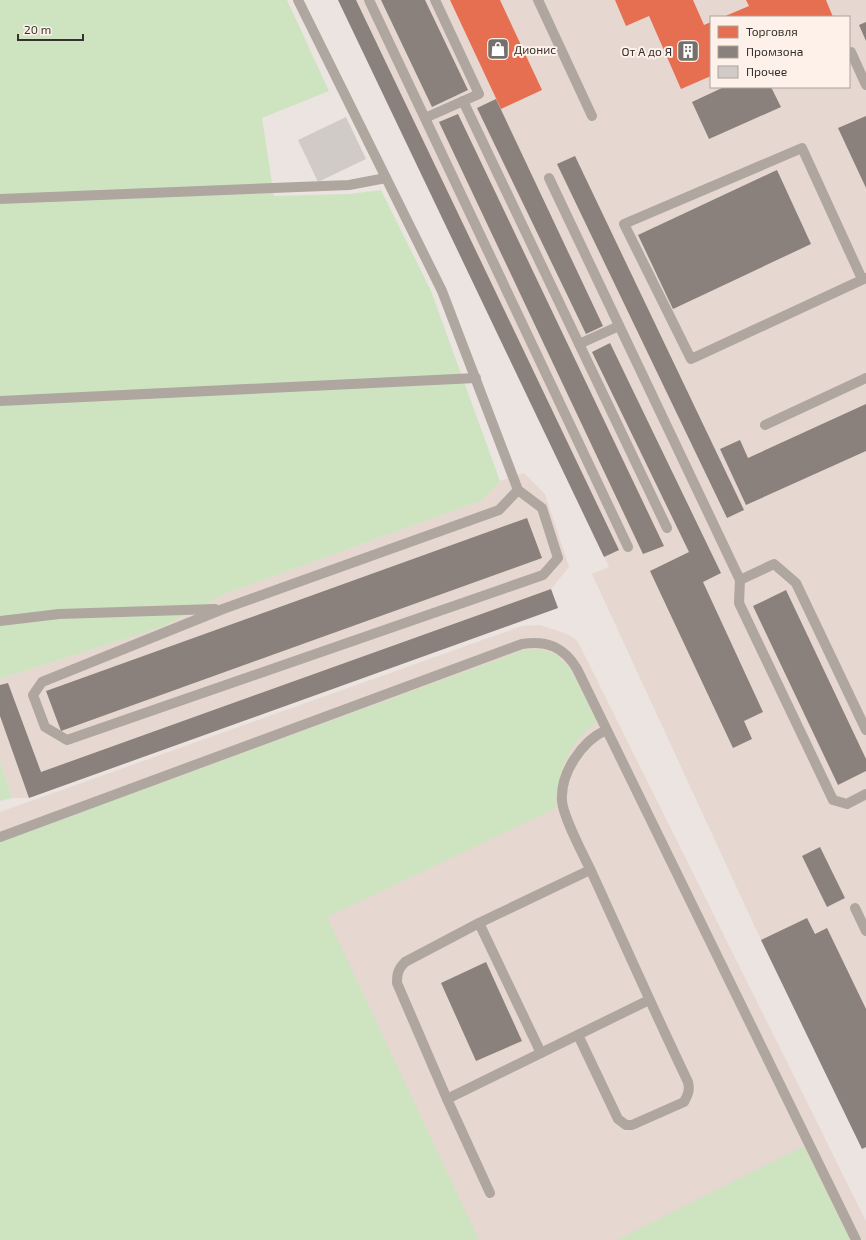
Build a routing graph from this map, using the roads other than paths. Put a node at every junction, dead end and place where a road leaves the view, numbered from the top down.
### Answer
1 (298, 0) edge
2 (369, 0) edge
3 (435, 0) edge
4 (538, 0) edge
5 (851, 52) dead end
6 (866, 85) edge
7 (464, 101) junction
8 (592, 116) dead end
9 (425, 118) junction
10 (386, 178) junction
11 (549, 178) dead end
12 (0, 199) edge
13 (864, 278) edge
14 (619, 326) junction
15 (579, 344) junction
16 (476, 378) junction
17 (866, 378) edge
18 (0, 402) edge
19 (765, 425) dead end
20 (518, 490) junction
21 (667, 528) dead end
22 (628, 547) dead end
23 (740, 580) junction
24 (223, 609) junction
25 (0, 621) edge
26 (606, 730) junction
27 (866, 730) edge
28 (866, 794) edge
29 (0, 837) edge
30 (590, 870) junction
31 (855, 908) dead end
32 (478, 923) junction
33 (866, 931) edge
34 (649, 1000) junction
35 (578, 1035) junction
36 (541, 1053) junction
37 (447, 1099) junction
38 (490, 1193) dead end
39 (856, 1240) edge

1 - 10 lane
2 - 9 lane
3 - 7 lane
4 - 8 lane
5 - 6 lane
7 - 9 lane
7 - 15 lane
9 - 22 lane
10 - 12 lane
10 - 16 lane
11 - 14 lane
13 - 13 lane
14 - 15 lane
14 - 23 lane
15 - 21 lane
16 - 18 lane
16 - 20 lane
17 - 19 lane
20 - 24 lane
20 - 24 lane
23 - 27 lane
23 - 28 lane
24 - 25 lane
26 - 29 lane
26 - 30 lane
26 - 39 lane
30 - 32 lane
30 - 34 lane
31 - 33 lane
32 - 36 lane
32 - 37 lane
34 - 35 lane
34 - 35 lane
35 - 36 lane
36 - 37 lane
37 - 38 lane

